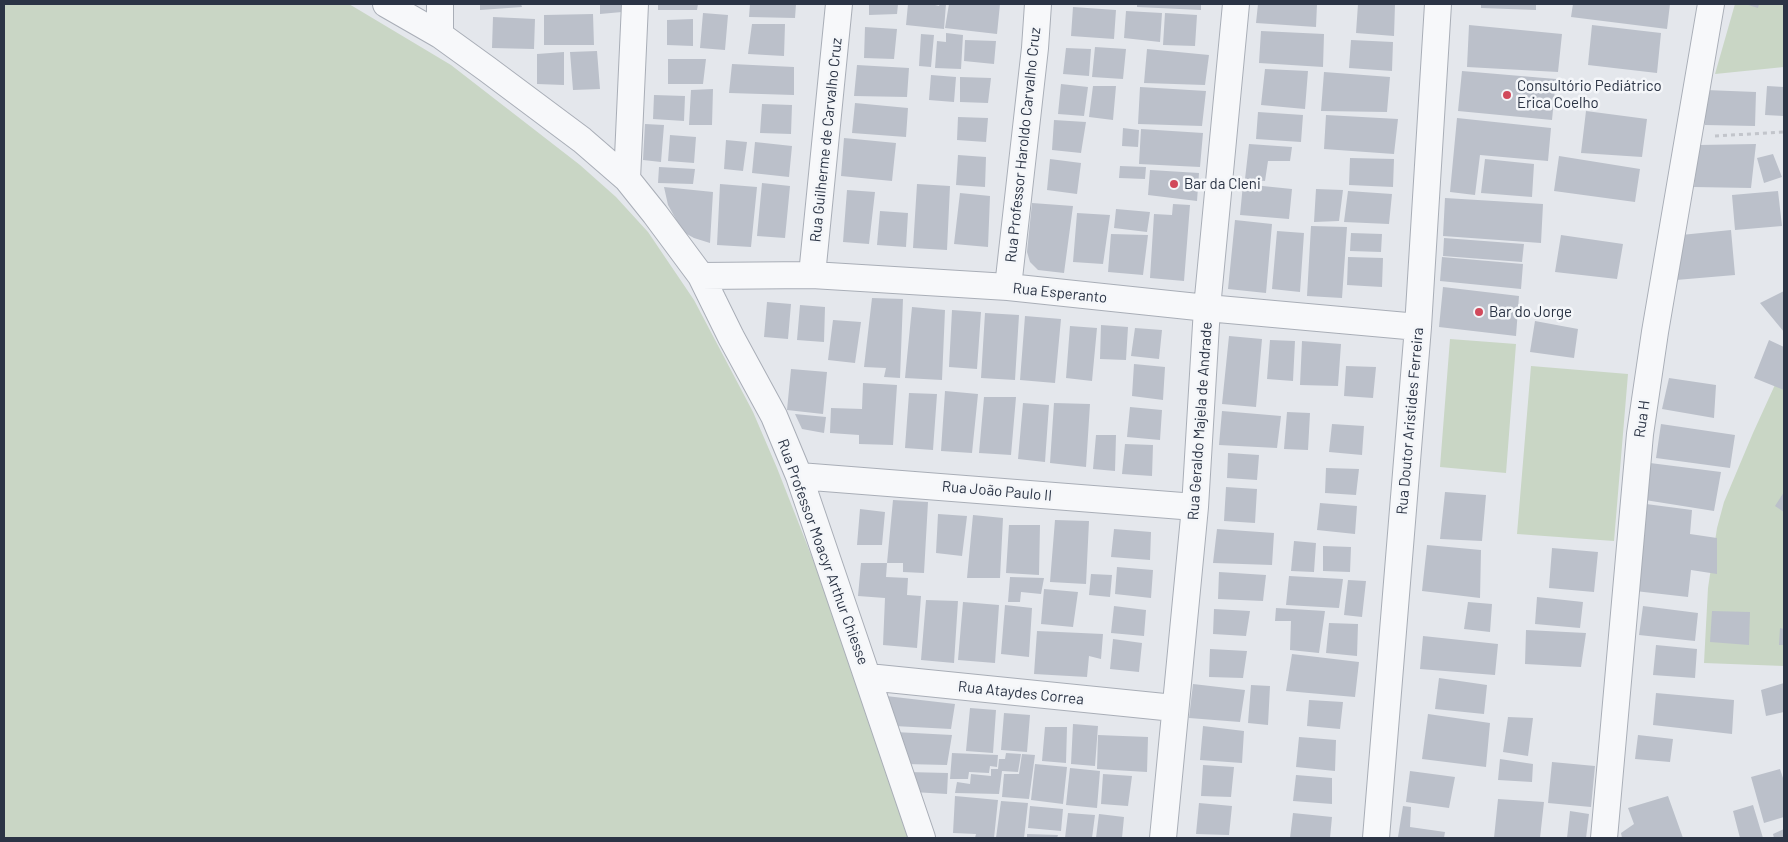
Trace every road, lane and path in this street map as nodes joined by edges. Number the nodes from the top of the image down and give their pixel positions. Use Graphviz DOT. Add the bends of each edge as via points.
graph roads {
  1 [pos="386,4"];
  2 [pos="440,4"];
  3 [pos="635,4"];
  4 [pos="839,4"];
  5 [pos="1038,4"];
  6 [pos="1236,4"];
  7 [pos="1438,4"];
  8 [pos="1711,4"];
  9 [pos="440,35"];
  10 [pos="1784,132"];
  11 [pos="1687,138"];
  12 [pos="627,179"];
  13 [pos="812,275"];
  14 [pos="701,276"];
  15 [pos="1008,287"];
  16 [pos="1206,308"];
  17 [pos="1418,327"];
  18 [pos="799,476"];
  19 [pos="1195,507"];
  20 [pos="868,677"];
  21 [pos="1174,708"];
  22 [pos="922,838"];
  23 [pos="1163,838"];
  24 [pos="1376,838"];
  25 [pos="1604,838"];
  1 -- 9 [label="street, Rua Professor Moacyr Arthur Chiesse"];
  2 -- 9 [label="street"];
  3 -- 12 [label="street"];
  4 -- 13 [label="street, Rua Guilherme de Carvalho Cruz"];
  5 -- 15 [label="street, Rua Professor Haroldo Carvalho Cruz"];
  6 -- 16 [label="street, Rua Geraldo Majela de Andrade"];
  7 -- 17 [label="street, Rua Doutor Aristides Ferreira"];
  8 -- 11 [label="street, Rua H"];
  9 -- 12 [label="street, Rua Professor Moacyr Arthur Chiesse" via="575,135"];
  10 -- 11 [label="path"];
  11 -- 25 [label="street, Rua H" via="1640,434"];
  12 -- 14 [label="street, Rua Professor Moacyr Arthur Chiesse"];
  13 -- 14 [label="street, Rua Esperanto"];
  13 -- 15 [label="street, Rua Esperanto"];
  14 -- 18 [label="street, Rua Professor Moacyr Arthur Chiesse" via="774,416"];
  15 -- 16 [label="street, Rua Esperanto"];
  16 -- 17 [label="street, Rua Esperanto"];
  16 -- 19 [label="street, Rua Geraldo Majela de Andrade"];
  17 -- 24 [label="street, Rua Doutor Aristides Ferreira"];
  18 -- 19 [label="street, Rua João Paulo II"];
  18 -- 20 [label="street, Rua Professor Moacyr Arthur Chiesse"];
  19 -- 21 [label="street, Rua Geraldo Majela de Andrade"];
  20 -- 21 [label="street, Rua Ataydes Correa"];
  20 -- 22 [label="street, Rua Professor Moacyr Arthur Chiesse"];
  21 -- 23 [label="street, Rua Geraldo Majela de Andrade"];
}
